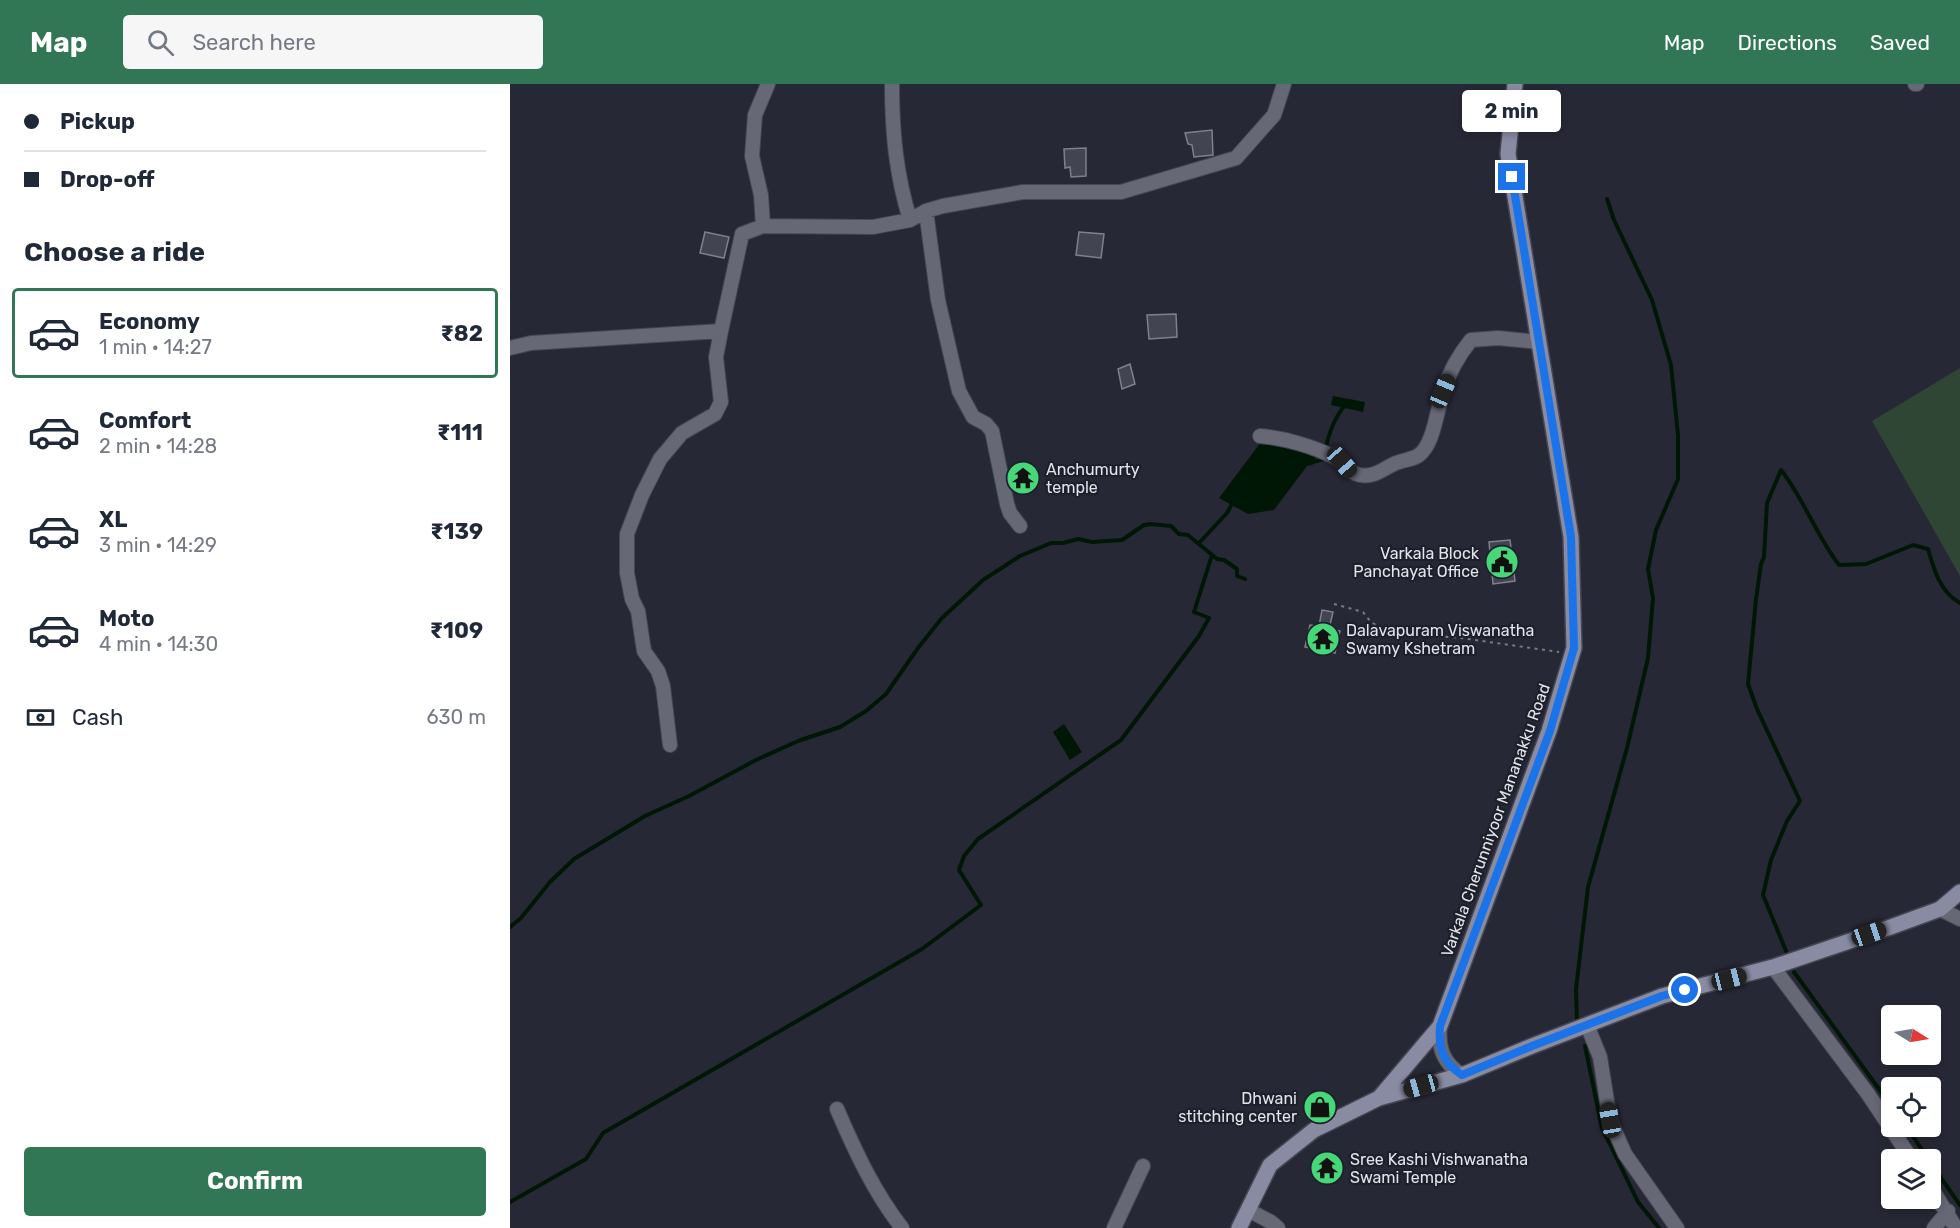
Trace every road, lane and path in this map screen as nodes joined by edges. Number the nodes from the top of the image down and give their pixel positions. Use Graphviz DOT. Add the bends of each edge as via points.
graph roads {
  1 [pos="768,84"];
  2 [pos="892,84"];
  3 [pos="1284,84"];
  4 [pos="1515,84"];
  5 [pos="926,211"];
  6 [pos="910,220"];
  7 [pos="764,226"];
  8 [pos="721,331"];
  9 [pos="1539,342"];
  10 [pos="510,348"];
  11 [pos="1260,436"];
  12 [pos="1020,526"];
  13 [pos="1334,604"];
  14 [pos="1572,655"];
  15 [pos="670,745"];
  16 [pos="1960,892"];
  17 [pos="1940,909"];
  18 [pos="1960,919"];
  19 [pos="1773,968"];
  20 [pos="1587,1025"];
  21 [pos="1440,1026"];
  22 [pos="1462,1075"];
  23 [pos="1379,1098"];
  24 [pos="837,1109"];
  25 [pos="1905,1149"];
  26 [pos="1143,1166"];
  27 [pos="1941,1201"];
  28 [pos="1248,1210"];
  29 [pos="1948,1211"];
  30 [pos="902,1228"];
  31 [pos="1114,1228"];
  32 [pos="1239,1228"];
  33 [pos="1278,1228"];
  34 [pos="1677,1228"];
  35 [pos="1934,1228"];
  36 [pos="1956,1228"];
  1 -- 7 [label="street" via="755,115 752,156"];
  2 -- 6 [label="street" via="899,185"];
  3 -- 5 [label="street" via="1274,116 1236,158 1121,192 1023,192"];
  4 -- 9 [label="main road, Varkala Cherunniyoor Mananakku Road" via="1508,154"];
  5 -- 6 [label="street"];
  5 -- 12 [label="street" via="938,300 959,391 973,417 992,431 1007,504"];
  6 -- 7 [label="street" via="873,227"];
  7 -- 8 [label="street" via="742,234"];
  8 -- 10 [label="street" via="531,343"];
  8 -- 15 [label="street" via="716,357 721,402 715,414 682,433 660,459 627,534 632,599 638,611 644,651 663,686"];
  9 -- 11 [label="street" via="1471,340 1458,356 1443,391 1428,446 1419,456 1396,462 1372,475 1350,471 1332,456 1286,440"];
  9 -- 14 [label="main road, Varkala Cherunniyoor Mananakku Road" via="1571,537"];
  13 -- 14 [label="path" via="1363,612 1383,630"];
  14 -- 21 [label="main road, Varkala Cherunniyoor Mananakku Road" via="1550,731"];
  16 -- 17 [label="main road"];
  17 -- 18 [label="street"];
  17 -- 19 [label="main road"];
  19 -- 20 [label="main road" via="1662,996"];
  19 -- 25 [label="street"];
  20 -- 22 [label="main road"];
  20 -- 34 [label="street" via="1600,1057 1610,1120 1625,1154"];
  21 -- 22 [label="street" via="1441,1051 1447,1064"];
  21 -- 23 [label="main road, Varkala Cherunniyoor Mananakku Road"];
  22 -- 23 [label="main road"];
  23 -- 28 [label="main road, Varkala Cherunniyoor Mananakku Road" via="1314,1130 1270,1166"];
  24 -- 30 [label="street" via="853,1148"];
  26 -- 31 [label="street"];
  27 -- 29 [label="street"];
  28 -- 32 [label="main road, Varkala Cherunniyoor Mananakku Road"];
  28 -- 33 [label="street"];
  29 -- 35 [label="street"];
  29 -- 36 [label="street"];
}
